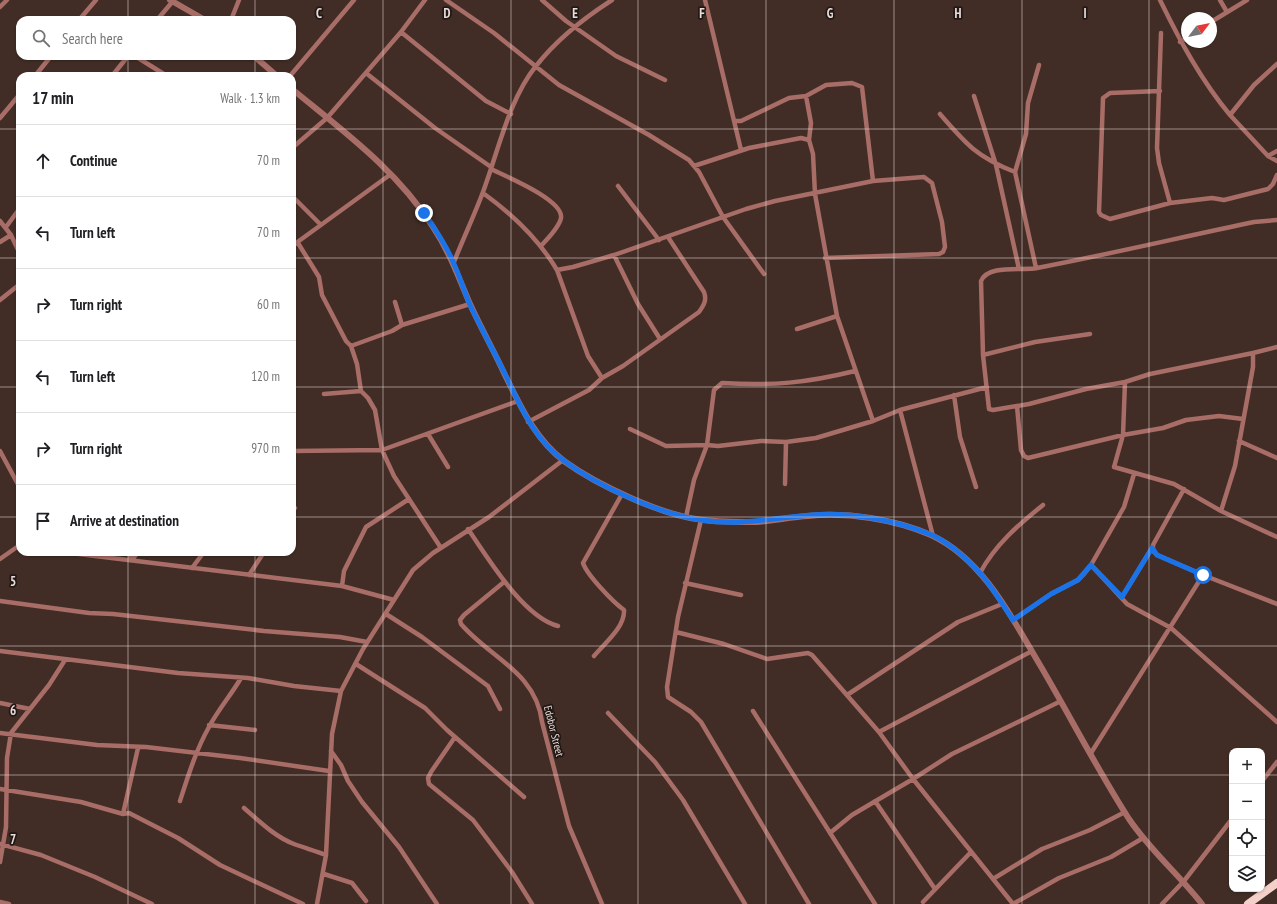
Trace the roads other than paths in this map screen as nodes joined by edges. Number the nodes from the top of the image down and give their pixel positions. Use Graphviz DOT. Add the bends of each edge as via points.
graph roads {
  1 [pos="7,0"];
  2 [pos="96,0"];
  3 [pos="239,0"];
  4 [pos="354,0"];
  5 [pos="425,0"];
  6 [pos="446,0"];
  7 [pos="542,0"];
  8 [pos="612,0"];
  9 [pos="705,0"];
  10 [pos="1160,0"];
  11 [pos="1220,0"];
  12 [pos="1247,0"];
  13 [pos="171,1"];
  14 [pos="0,7"];
  15 [pos="1227,12"];
  16 [pos="82,16"];
  17 [pos="160,16"];
  18 [pos="198,16"];
  19 [pos="233,16"];
  20 [pos="1217,18"];
  21 [pos="574,26"];
  22 [pos="401,32"];
  23 [pos="1161,34"];
  24 [pos="1180,42"];
  25 [pos="48,60"];
  26 [pos="125,60"];
  27 [pos="141,60"];
  28 [pos="259,60"];
  29 [pos="1039,65"];
  30 [pos="536,66"];
  31 [pos="1276,66"];
  32 [pos="38,72"];
  33 [pos="115,72"];
  34 [pos="161,72"];
  35 [pos="272,72"];
  36 [pos="293,72"];
  37 [pos="366,73"];
  38 [pos="665,80"];
  39 [pos="1160,91"];
  40 [pos="296,92"];
  41 [pos="806,96"];
  42 [pos="974,96"];
  43 [pos="16,99"];
  44 [pos="511,114"];
  45 [pos="940,114"];
  46 [pos="1230,115"];
  47 [pos="0,118"];
  48 [pos="327,118"];
  49 [pos="735,121"];
  50 [pos="809,140"];
  51 [pos="296,145"];
  52 [pos="741,150"];
  53 [pos="1277,151"];
  54 [pos="1268,156"];
  55 [pos="1277,161"];
  56 [pos="996,165"];
  57 [pos="694,166"];
  58 [pos="491,168"];
  59 [pos="1015,172"];
  60 [pos="391,174"];
  61 [pos="1277,175"];
  62 [pos="873,181"];
  63 [pos="618,186"];
  64 [pos="483,193"];
  65 [pos="815,194"];
  66 [pos="296,200"];
  67 [pos="1170,203"];
  68 [pos="16,213"];
  69 [pos="723,217"];
  70 [pos="1277,220"];
  71 [pos="0,221"];
  72 [pos="321,226"];
  73 [pos="6,227"];
  74 [pos="11,235"];
  75 [pos="668,237"];
  76 [pos="659,240"];
  77 [pos="0,242"];
  78 [pos="298,243"];
  79 [pos="16,246"];
  80 [pos="541,246"];
  81 [pos="614,256"];
  82 [pos="825,258"];
  83 [pos="454,262"];
  84 [pos="1036,268"];
  85 [pos="1019,269"];
  86 [pos="557,270"];
  87 [pos="764,274"];
  88 [pos="16,287"];
  89 [pos="0,300"];
  90 [pos="395,302"];
  91 [pos="470,304"];
  92 [pos="837,316"];
  93 [pos="402,325"];
  94 [pos="797,329"];
  95 [pos="1090,334"];
  96 [pos="660,339"];
  97 [pos="351,346"];
  98 [pos="1277,347"];
  99 [pos="1253,353"];
  100 [pos="983,355"];
  101 [pos="855,371"];
  102 [pos="602,378"];
  103 [pos="1124,382"];
  104 [pos="987,387"];
  105 [pos="361,392"];
  106 [pos="324,394"];
  107 [pos="954,395"];
  108 [pos="518,401"];
  109 [pos="1017,406"];
  110 [pos="900,410"];
  111 [pos="1244,419"];
  112 [pos="528,422"];
  113 [pos="873,422"];
  114 [pos="630,429"];
  115 [pos="428,434"];
  116 [pos="1123,435"];
  117 [pos="1239,441"];
  118 [pos="786,442"];
  119 [pos="707,446"];
  120 [pos="0,450"];
  121 [pos="382,450"];
  122 [pos="296,451"];
  123 [pos="1277,458"];
  124 [pos="563,460"];
  125 [pos="448,467"];
  126 [pos="1134,474"];
  127 [pos="16,480"];
  128 [pos="785,484"];
  129 [pos="976,488"];
  130 [pos="1184,489"];
  131 [pos="622,494"];
  132 [pos="409,499"];
  133 [pos="1042,505"];
  134 [pos="1221,511"];
  135 [pos="686,516"];
  136 [pos="701,520"];
  137 [pos="468,529"];
  138 [pos="933,536"];
  139 [pos="1277,537"];
  140 [pos="16,548"];
  141 [pos="441,548"];
  142 [pos="1152,548"];
  143 [pos="97,556"];
  144 [pos="130,556"];
  145 [pos="135,556"];
  146 [pos="201,556"];
  147 [pos="261,556"];
  148 [pos="0,559"];
  149 [pos="132,560"];
  150 [pos="1091,565"];
  151 [pos="192,568"];
  152 [pos="980,573"];
  153 [pos="249,575"];
  154 [pos="1203,575"];
  155 [pos="504,582"];
  156 [pos="685,583"];
  157 [pos="342,586"];
  158 [pos="741,594"];
  159 [pos="1122,597"];
  160 [pos="0,600"];
  161 [pos="394,600"];
  162 [pos="1002,604"];
  163 [pos="1277,604"];
  164 [pos="386,614"];
  165 [pos="1013,620"];
  166 [pos="558,626"];
  167 [pos="1171,628"];
  168 [pos="676,632"];
  169 [pos="367,642"];
  170 [pos="0,651"];
  171 [pos="1032,651"];
  172 [pos="594,656"];
  173 [pos="65,660"];
  174 [pos="356,664"];
  175 [pos="241,678"];
  176 [pos="341,691"];
  177 [pos="847,695"];
  178 [pos="1061,701"];
  179 [pos="0,703"];
  180 [pos="30,709"];
  181 [pos="500,709"];
  182 [pos="753,711"];
  183 [pos="608,713"];
  184 [pos="1277,722"];
  185 [pos="209,725"];
  186 [pos="255,730"];
  187 [pos="879,732"];
  188 [pos="0,733"];
  189 [pos="11,733"];
  190 [pos="455,737"];
  191 [pos="138,748"];
  192 [pos="331,751"];
  193 [pos="1091,753"];
  194 [pos="195,754"];
  195 [pos="1276,765"];
  196 [pos="329,771"];
  197 [pos="1265,778"];
  198 [pos="914,779"];
  199 [pos="0,789"];
  200 [pos="6,790"];
  201 [pos="524,797"];
  202 [pos="180,801"];
  203 [pos="874,801"];
  204 [pos="244,808"];
  205 [pos="1125,812"];
  206 [pos="123,814"];
  207 [pos="1231,820"];
  208 [pos="830,833"];
  209 [pos="1143,838"];
  210 [pos="2,845"];
  211 [pos="971,852"];
  212 [pos="326,855"];
  213 [pos="0,862"];
  214 [pos="324,874"];
  215 [pos="993,879"];
  216 [pos="1184,881"];
  217 [pos="1277,883"];
  218 [pos="935,889"];
  219 [pos="366,901"];
  220 [pos="0,902"];
  221 [pos="923,902"];
  222 [pos="8,904"];
  223 [pos="152,904"];
  224 [pos="303,904"];
  225 [pos="317,904"];
  226 [pos="437,904"];
  227 [pos="532,904"];
  228 [pos="602,904"];
  229 [pos="745,904"];
  230 [pos="809,904"];
  231 [pos="875,904"];
  232 [pos="1013,904"];
  233 [pos="1162,904"];
  234 [pos="1202,904"];
  235 [pos="1248,904"];
  1 -- 14 [label="street"];
  2 -- 16 [label="street"];
  3 -- 19 [label="street"];
  4 -- 36 [label="street"];
  5 -- 22 [label="street"];
  6 -- 30 [label="street"];
  7 -- 21 [label="street"];
  8 -- 21 [label="street"];
  9 -- 49 [label="street"];
  10 -- 24 [label="street"];
  11 -- 15 [label="street"];
  12 -- 15 [label="street"];
  13 -- 17 [label="street"];
  13 -- 18 [label="street"];
  15 -- 20 [label="street"];
  21 -- 30 [label="street"];
  21 -- 38 [label="street" via="616,56"];
  22 -- 37 [label="street"];
  22 -- 44 [label="street" via="486,101"];
  23 -- 39 [label="street"];
  24 -- 46 [label="street" via="1198,72"];
  25 -- 32 [label="street"];
  26 -- 33 [label="street"];
  27 -- 34 [label="street"];
  28 -- 35 [label="street"];
  29 -- 59 [label="street" via="1028,103 1026,134"];
  30 -- 44 [label="street"];
  30 -- 57 [label="street" via="559,85 650,135"];
  31 -- 46 [label="street" via="1254,85"];
  37 -- 48 [label="street"];
  37 -- 58 [label="street" via="435,128"];
  39 -- 67 [label="street" via="1157,148"];
  39 -- 67 [label="street" via="1110,93 1103,98 1099,212 1104,218 1110,219"];
  40 -- 48 [label="street"];
  41 -- 49 [label="street" via="789,98"];
  41 -- 50 [label="street" via="811,123"];
  41 -- 62 [label="street" via="826,85 852,83 862,87"];
  42 -- 56 [label="street"];
  43 -- 47 [label="street"];
  44 -- 58 [label="street"];
  45 -- 56 [label="street" via="968,146"];
  46 -- 54 [label="street"];
  48 -- 51 [label="street"];
  48 -- 60 [label="street" via="364,147"];
  49 -- 52 [label="street"];
  50 -- 52 [label="street" via="801,138"];
  50 -- 65 [label="street"];
  52 -- 57 [label="street"];
  53 -- 54 [label="street"];
  54 -- 55 [label="street"];
  56 -- 59 [label="street"];
  56 -- 85 [label="street"];
  57 -- 69 [label="street"];
  58 -- 64 [label="street"];
  58 -- 80 [label="street" via="542,195 558,208 561,220"];
  59 -- 84 [label="street"];
  60 -- 72 [label="street"];
  60 -- 83 [label="street" via="418,204"];
  61 -- 67 [label="street" via="1268,189 1224,200 1212,198"];
  62 -- 65 [label="street"];
  62 -- 82 [label="street" via="924,177 930,180 942,222 944,250 939,254"];
  63 -- 76 [label="street"];
  64 -- 80 [label="street" via="516,220"];
  64 -- 83 [label="street"];
  65 -- 69 [label="street" via="776,201"];
  65 -- 82 [label="street"];
  66 -- 72 [label="street"];
  68 -- 73 [label="street"];
  69 -- 75 [label="street"];
  69 -- 87 [label="street"];
  70 -- 84 [label="street" via="1254,222"];
  71 -- 73 [label="street"];
  72 -- 78 [label="street"];
  73 -- 74 [label="street"];
  74 -- 77 [label="street"];
  74 -- 79 [label="street"];
  75 -- 76 [label="street"];
  75 -- 96 [label="street" via="704,292 706,302 699,312"];
  76 -- 81 [label="street"];
  78 -- 97 [label="street" via="319,277 322,296"];
  80 -- 86 [label="street"];
  81 -- 86 [label="street"];
  81 -- 96 [label="street" via="638,304"];
  82 -- 92 [label="street"];
  83 -- 91 [label="street"];
  84 -- 85 [label="street"];
  85 -- 100 [label="street" via="992,271 983,277"];
  86 -- 102 [label="street" via="588,356"];
  88 -- 89 [label="street"];
  90 -- 93 [label="street"];
  91 -- 93 [label="street"];
  91 -- 108 [label="street"];
  92 -- 94 [label="street"];
  92 -- 101 [label="street"];
  93 -- 97 [label="street"];
  95 -- 100 [label="street" via="1035,342"];
  96 -- 102 [label="street"];
  97 -- 105 [label="street" via="357,364"];
  98 -- 99 [label="street"];
  99 -- 103 [label="street" via="1150,374"];
  99 -- 111 [label="street"];
  100 -- 104 [label="street"];
  101 -- 113 [label="street"];
  101 -- 119 [label="street" via="790,384 718,384 714,390"];
  102 -- 112 [label="street" via="589,390"];
  103 -- 109 [label="street"];
  103 -- 116 [label="street"];
  104 -- 107 [label="street"];
  104 -- 109 [label="street" via="989,409"];
  105 -- 106 [label="street"];
  105 -- 121 [label="street" via="375,410"];
  107 -- 110 [label="street"];
  107 -- 129 [label="street" via="960,437"];
  108 -- 112 [label="street"];
  108 -- 115 [label="street"];
  109 -- 116 [label="street" via="1021,450 1028,458"];
  110 -- 113 [label="street"];
  110 -- 138 [label="street"];
  111 -- 116 [label="street" via="1219,416 1186,420 1156,430"];
  111 -- 117 [label="street"];
  112 -- 124 [label="street" via="551,450"];
  113 -- 118 [label="street" via="816,438"];
  114 -- 119 [label="street" via="666,446"];
  115 -- 121 [label="street"];
  115 -- 125 [label="street"];
  116 -- 126 [label="street" via="1114,467"];
  117 -- 123 [label="street"];
  117 -- 134 [label="street" via="1231,481"];
  118 -- 119 [label="street" via="761,441"];
  118 -- 128 [label="street"];
  119 -- 135 [label="street" via="694,480"];
  120 -- 127 [label="street"];
  121 -- 122 [label="street"];
  121 -- 132 [label="street" via="394,476"];
  124 -- 131 [label="street"];
  124 -- 137 [label="street"];
  126 -- 130 [label="street" via="1166,481"];
  126 -- 150 [label="street" via="1124,507"];
  130 -- 134 [label="street"];
  130 -- 142 [label="street"];
  131 -- 135 [label="street" via="661,510"];
  131 -- 172 [label="street" via="583,563 590,575 624,610 624,618 619,627"];
  132 -- 141 [label="street"];
  132 -- 157 [label="street" via="366,527 344,571"];
  133 -- 152 [label="street" via="1010,533"];
  134 -- 139 [label="street"];
  135 -- 136 [label="street"];
  136 -- 138 [label="street" via="760,522 811,515 844,515 887,522"];
  136 -- 156 [label="street"];
  137 -- 141 [label="street"];
  137 -- 155 [label="street"];
  138 -- 152 [label="street" via="954,549"];
  140 -- 148 [label="street"];
  141 -- 161 [label="street" via="413,570"];
  142 -- 154 [label="street" via="1157,555"];
  142 -- 159 [label="street"];
  143 -- 149 [label="street"];
  144 -- 149 [label="street"];
  145 -- 149 [label="street"];
  146 -- 151 [label="street"];
  147 -- 153 [label="street"];
  149 -- 151 [label="street"];
  150 -- 159 [label="street"];
  150 -- 165 [label="street" via="1078,580 1051,594"];
  151 -- 153 [label="street"];
  152 -- 162 [label="street"];
  153 -- 157 [label="street"];
  154 -- 163 [label="street"];
  154 -- 167 [label="street"];
  155 -- 166 [label="street" via="541,619"];
  155 -- 228 [label="street, Edobor Street" via="464,616 460,620 461,624 511,666 535,696 569,826"];
  156 -- 158 [label="street"];
  156 -- 168 [label="street"];
  157 -- 161 [label="street"];
  159 -- 167 [label="street" via="1127,604"];
  160 -- 169 [label="street" via="89,613 340,637"];
  161 -- 164 [label="street"];
  162 -- 165 [label="street"];
  162 -- 177 [label="street" via="952,625"];
  164 -- 169 [label="street"];
  164 -- 181 [label="street" via="488,686"];
  165 -- 171 [label="street"];
  167 -- 184 [label="street"];
  167 -- 193 [label="street"];
  168 -- 177 [label="street" via="767,658 808,653 816,658"];
  168 -- 230 [label="street" via="667,687 668,697 701,722"];
  169 -- 174 [label="street"];
  170 -- 173 [label="street"];
  171 -- 178 [label="street"];
  171 -- 187 [label="street"];
  173 -- 175 [label="street"];
  173 -- 180 [label="street"];
  174 -- 176 [label="street"];
  174 -- 190 [label="street" via="425,708"];
  175 -- 176 [label="street"];
  175 -- 185 [label="street"];
  176 -- 192 [label="street"];
  177 -- 187 [label="street"];
  178 -- 193 [label="street"];
  178 -- 198 [label="street" via="952,754"];
  179 -- 180 [label="street"];
  180 -- 189 [label="street"];
  182 -- 208 [label="street"];
  183 -- 229 [label="street" via="655,762 684,800"];
  185 -- 186 [label="street"];
  185 -- 194 [label="street"];
  187 -- 198 [label="street"];
  188 -- 189 [label="street"];
  189 -- 191 [label="street" via="69,742"];
  189 -- 200 [label="street"];
  190 -- 201 [label="street"];
  190 -- 227 [label="street" via="431,772 429,784 473,820 512,872"];
  191 -- 194 [label="street"];
  191 -- 206 [label="street"];
  192 -- 196 [label="street"];
  192 -- 226 [label="street" via="359,797 399,847"];
  193 -- 205 [label="street"];
  194 -- 196 [label="street"];
  194 -- 202 [label="street"];
  195 -- 197 [label="street"];
  196 -- 212 [label="street"];
  198 -- 203 [label="street"];
  198 -- 211 [label="street"];
  199 -- 200 [label="street"];
  200 -- 206 [label="street" via="81,802"];
  200 -- 210 [label="street" via="6,827"];
  203 -- 208 [label="street"];
  203 -- 218 [label="street"];
  204 -- 212 [label="street" via="285,839"];
  205 -- 209 [label="street"];
  205 -- 215 [label="street" via="1090,830 1042,849"];
  206 -- 224 [label="street" via="129,813 178,838 220,865"];
  207 -- 216 [label="street"];
  208 -- 231 [label="street"];
  209 -- 216 [label="street"];
  209 -- 232 [label="street" via="1111,858 1054,881"];
  210 -- 213 [label="street"];
  210 -- 223 [label="street" via="41,855"];
  211 -- 215 [label="street"];
  211 -- 218 [label="street"];
  212 -- 214 [label="street"];
  214 -- 219 [label="street" via="352,883"];
  214 -- 225 [label="street"];
  215 -- 232 [label="street"];
  216 -- 233 [label="street"];
  216 -- 234 [label="street"];
  217 -- 235 [label="highway"];
  218 -- 221 [label="street"];
  220 -- 222 [label="street"];
}
